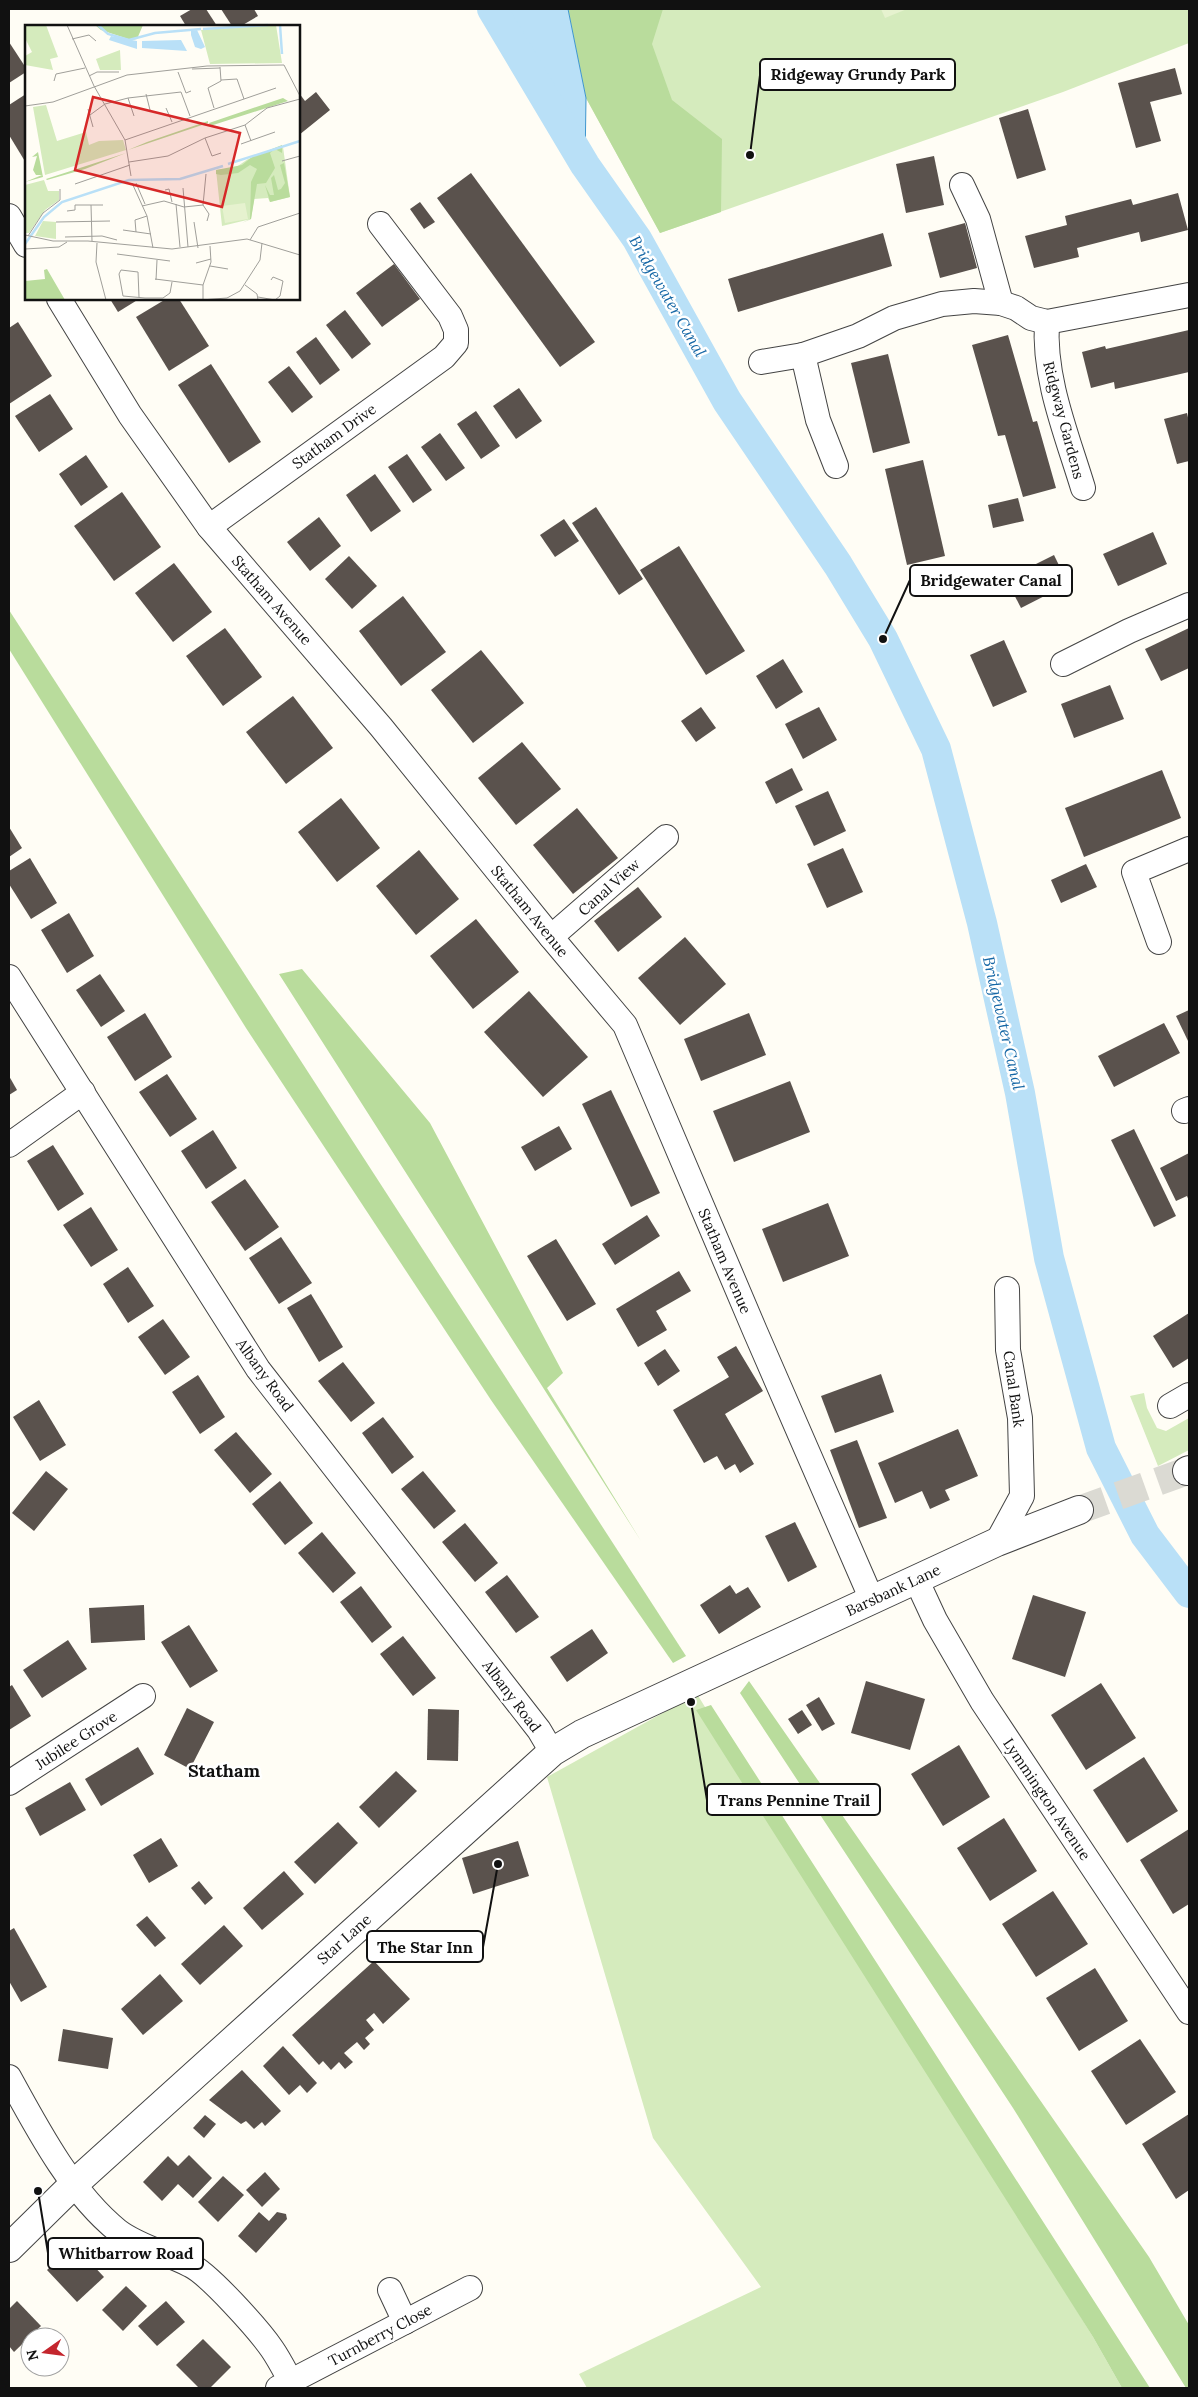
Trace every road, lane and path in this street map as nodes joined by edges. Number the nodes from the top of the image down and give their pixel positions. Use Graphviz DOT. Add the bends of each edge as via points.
graph roads {
  1 [pos="962,185"];
  2 [pos="9,216"];
  3 [pos="380,224"];
  4 [pos="25,242"];
  5 [pos="1189,295"];
  6 [pos="60,300"];
  7 [pos="1001,302"];
  8 [pos="1047,322"];
  9 [pos="803,354"];
  10 [pos="761,362"];
  11 [pos="836,466"];
  12 [pos="1083,488"];
  13 [pos="209,527"];
  14 [pos="1189,604"];
  15 [pos="1063,664"];
  16 [pos="666,837"];
  17 [pos="1189,849"];
  18 [pos="551,937"];
  19 [pos="1160,942"];
  20 [pos="9,977"];
  21 [pos="83,1092"];
  22 [pos="9,1145"];
  23 [pos="1007,1289"];
  24 [pos="1079,1510"];
  25 [pos="997,1542"];
  26 [pos="916,1580"];
  27 [pos="872,1600"];
  28 [pos="710,1675"];
  29 [pos="143,1696"];
  30 [pos="552,1752"];
  31 [pos="9,1783"];
  32 [pos="1189,2012"];
  33 [pos="9,2077"];
  34 [pos="74,2184"];
  35 [pos="9,2248"];
  36 [pos="470,2288"];
  37 [pos="390,2290"];
  38 [pos="405,2322"];
  39 [pos="284,2385"];
  1 -- 7 [label="street" via="978,219"];
  2 -- 4 [label="street"];
  3 -- 13 [label="street, Statham Drive" via="450,316 461,347"];
  5 -- 8 [label="street"];
  6 -- 13 [label="street, Statham Avenue" via="130,415"];
  7 -- 8 [label="street" via="1031,318"];
  7 -- 9 [label="street" via="942,304 917,310 858,336"];
  8 -- 12 [label="street, Ridgway Gardens" via="1046,346 1051,377"];
  9 -- 10 [label="street"];
  9 -- 11 [label="street" via="818,420"];
  13 -- 18 [label="street, Statham Avenue" via="381,727"];
  14 -- 15 [label="street"];
  16 -- 18 [label="street, Canal View"];
  17 -- 19 [label="street" via="1134,872"];
  18 -- 27 [label="street, Statham Avenue" via="626,1025"];
  20 -- 21 [label="street, Albany Road"];
  21 -- 22 [label="street"];
  21 -- 30 [label="street, Albany Road" via="258,1369 443,1604 539,1730"];
  23 -- 25 [label="street, Canal Bank" via="1008,1350 1020,1418 1022,1496"];
  24 -- 25 [label="street, Barsbank Lane"];
  25 -- 26 [label="street, Barsbank Lane"];
  26 -- 27 [label="street, Barsbank Lane"];
  26 -- 32 [label="street, Lymmington Avenue" via="982,1701"];
  27 -- 28 [label="street, Barsbank Lane"];
  28 -- 30 [label="street, Star Lane" via="582,1734"];
  29 -- 31 [label="street, Jubilee Grove"];
  30 -- 34 [label="street, Star Lane"];
  33 -- 34 [label="street, Turnberry Close"];
  34 -- 35 [label="street, Star Lane"];
  34 -- 39 [label="street, Turnberry Close" via="120,2232 156,2252 192,2265 214,2283 272,2348"];
  36 -- 38 [label="street, Turnberry Close"];
  37 -- 38 [label="street"];
  38 -- 39 [label="street, Turnberry Close"];
}
